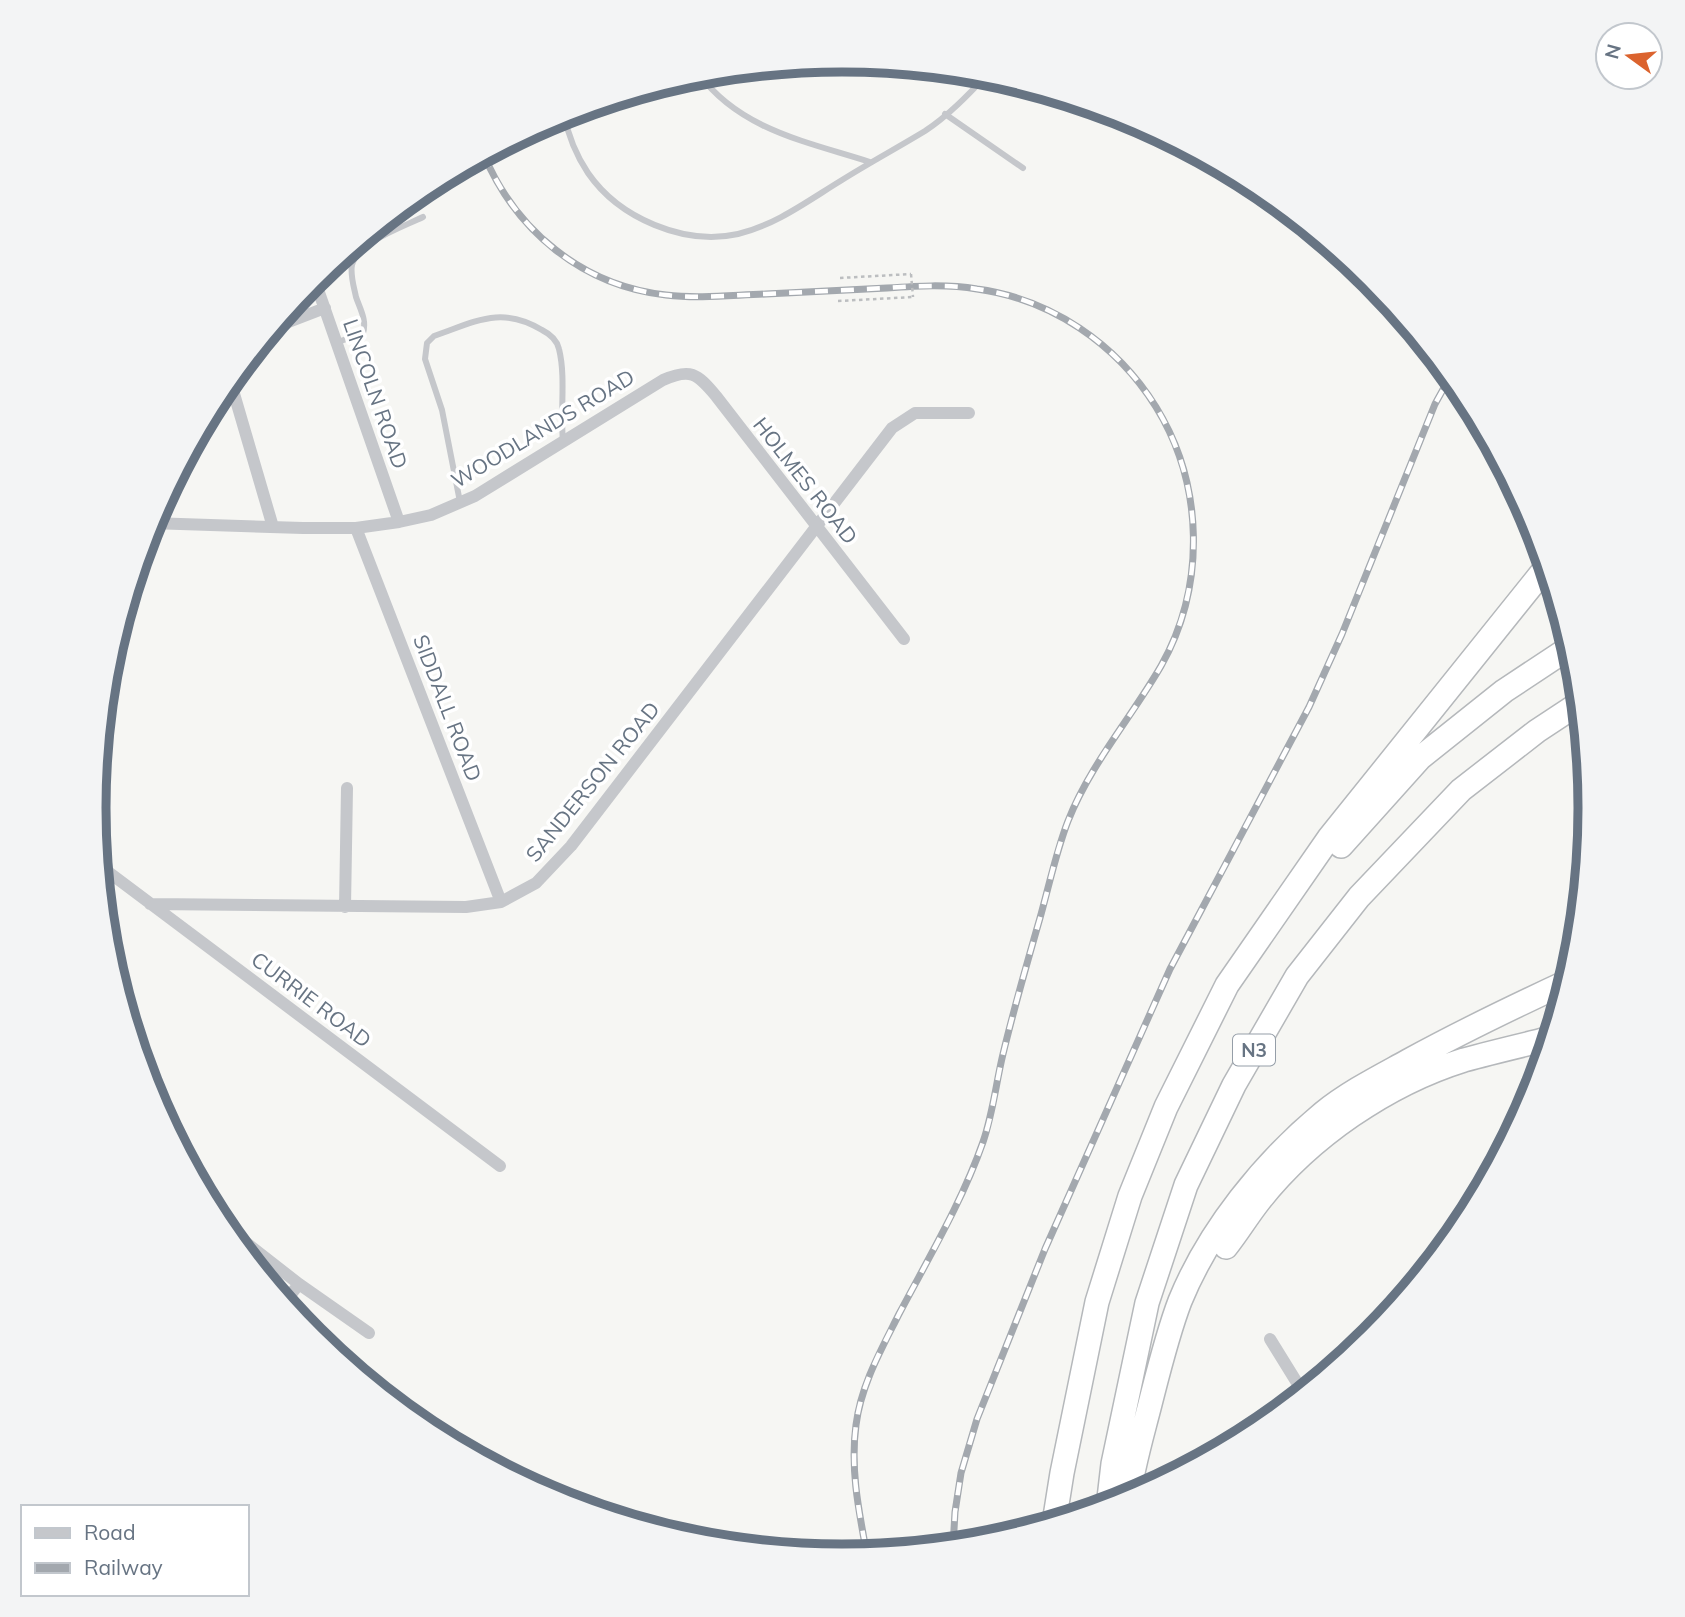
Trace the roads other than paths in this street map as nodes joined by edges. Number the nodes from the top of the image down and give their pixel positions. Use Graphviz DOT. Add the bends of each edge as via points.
graph roads {
  1 [pos="977,84"];
  2 [pos="707,85"];
  3 [pos="946,114"];
  4 [pos="566,126"];
  5 [pos="870,162"];
  6 [pos="1023,168"];
  7 [pos="423,217"];
  8 [pos="372,243"];
  9 [pos="356,256"];
  10 [pos="319,291"];
  11 [pos="325,308"];
  12 [pos="291,321"];
  13 [pos="338,342"];
  14 [pos="663,380"];
  15 [pos="234,393"];
  16 [pos="969,413"];
  17 [pos="563,441"];
  18 [pos="460,502"];
  19 [pos="399,522"];
  20 [pos="164,523"];
  21 [pos="273,527"];
  22 [pos="356,528"];
  23 [pos="816,528"];
  24 [pos="1541,574"];
  25 [pos="904,639"];
  26 [pos="1562,653"];
  27 [pos="1572,708"];
  28 [pos="347,788"];
  29 [pos="109,872"];
  30 [pos="501,902"];
  31 [pos="150,904"];
  32 [pos="345,907"];
  33 [pos="1557,987"];
  34 [pos="1541,1041"];
  35 [pos="1166,1107"];
  36 [pos="500,1166"];
  37 [pos="250,1246"];
  38 [pos="299,1284"];
  39 [pos="290,1295"];
  40 [pos="369,1333"];
  41 [pos="1270,1339"];
  42 [pos="1299,1386"];
  43 [pos="1153,1392"];
  44 [pos="1130,1486"];
  45 [pos="1109,1494"];
  46 [pos="1056,1513"];
  1 -- 3 [label="lane"];
  2 -- 5 [label="lane" via="727,105 754,121"];
  3 -- 5 [label="lane"];
  3 -- 6 [label="lane"];
  4 -- 5 [label="lane" via="587,172 603,192 626,210 663,228 698,237 737,234 769,223"];
  7 -- 8 [label="lane"];
  9 -- 13 [label="lane" via="352,277 366,324 363,333"];
  10 -- 11 [label="street, LINCOLN ROAD"];
  11 -- 12 [label="street"];
  11 -- 13 [label="street, LINCOLN ROAD"];
  13 -- 19 [label="street, LINCOLN ROAD"];
  14 -- 17 [label="street, WOODLANDS ROAD"];
  14 -- 23 [label="street, HOLMES ROAD" via="680,373 702,379"];
  15 -- 21 [label="street"];
  16 -- 23 [label="street, SANDERSON ROAD" via="915,413 892,428"];
  17 -- 18 [label="street, WOODLANDS ROAD"];
  17 -- 18 [label="lane" via="562,366 550,334 531,323 499,316 434,336 427,343 425,359 442,410"];
  18 -- 19 [label="street, WOODLANDS ROAD"];
  19 -- 22 [label="street, WOODLANDS ROAD"];
  20 -- 21 [label="street, WOODLANDS ROAD"];
  21 -- 22 [label="street, WOODLANDS ROAD"];
  22 -- 30 [label="street, SIDDALL ROAD"];
  23 -- 25 [label="street, HOLMES ROAD"];
  23 -- 30 [label="street, SANDERSON ROAD" via="571,846 536,883"];
  24 -- 35 [label="highway" via="1329,838 1227,985"];
  26 -- 35 [label="highway, N3" via="1504,691 1420,758 1344,842 1234,989"];
  27 -- 45 [label="highway, N3" via="1461,790 1359,897 1297,976 1234,1085 1186,1185 1147,1303"];
  28 -- 32 [label="street"];
  29 -- 31 [label="street, CURRIE ROAD"];
  30 -- 32 [label="street, SANDERSON ROAD" via="466,907"];
  31 -- 32 [label="street, SANDERSON ROAD"];
  31 -- 36 [label="street, CURRIE ROAD"];
  33 -- 43 [label="highway" via="1462,1031 1364,1085 1286,1146 1208,1247 1180,1301"];
  34 -- 43 [label="highway" via="1422,1077 1366,1107 1306,1152 1261,1199 1222,1254"];
  35 -- 46 [label="highway, N3" via="1130,1196 1097,1302"];
  37 -- 38 [label="street"];
  38 -- 39 [label="street"];
  38 -- 40 [label="street"];
  41 -- 42 [label="street"];
  43 -- 44 [label="highway"];
}
